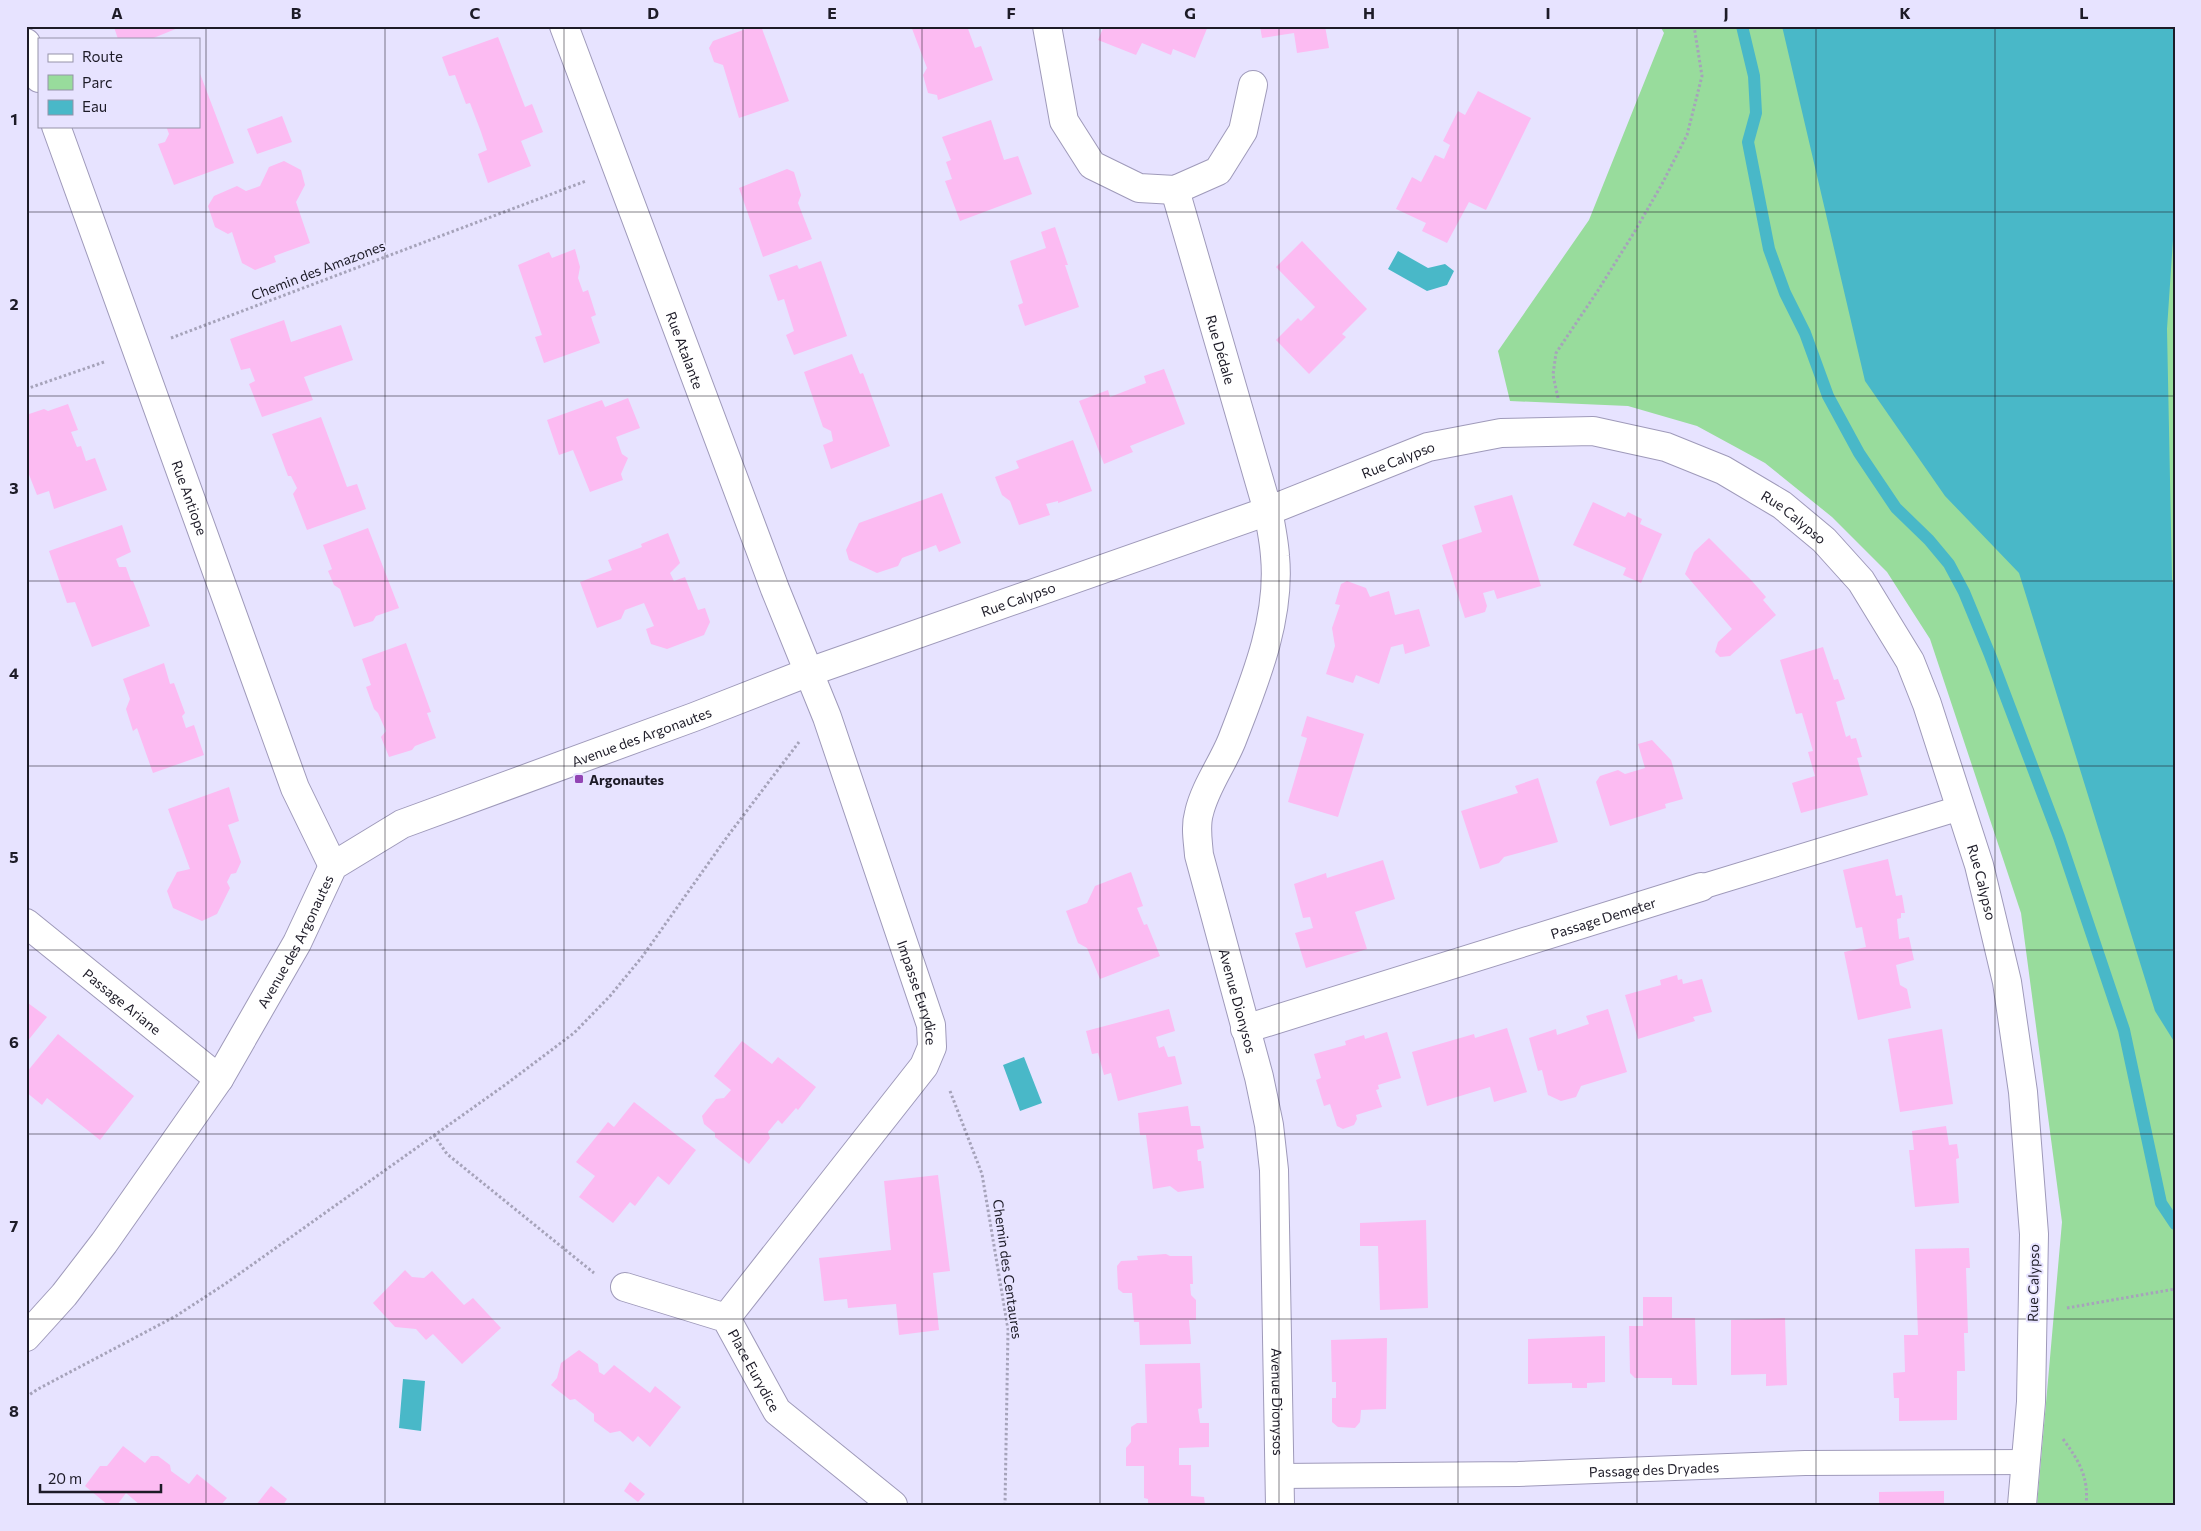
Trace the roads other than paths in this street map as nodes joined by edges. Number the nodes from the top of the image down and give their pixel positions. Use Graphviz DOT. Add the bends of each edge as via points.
graph roads {
  1 [pos="564,26"];
  2 [pos="1047,26"];
  3 [pos="26,43"];
  4 [pos="38,75"];
  5 [pos="1252,85"];
  6 [pos="57,128"];
  7 [pos="1175,190"];
  8 [pos="1268,511"];
  9 [pos="809,672"];
  10 [pos="1960,808"];
  11 [pos="333,866"];
  12 [pos="1701,887"];
  13 [pos="26,923"];
  14 [pos="1245,1029"];
  15 [pos="219,1079"];
  16 [pos="625,1286"];
  17 [pos="726,1318"];
  18 [pos="26,1337"];
  19 [pos="2027,1462"];
  20 [pos="1279,1476"];
  21 [pos="893,1505"];
  22 [pos="1280,1505"];
  23 [pos="2022,1505"];
  1 -- 9 [label="street, Rue Atalante"];
  2 -- 7 [label="street" via="1064,121 1092,165 1139,188"];
  3 -- 4 [label="street"];
  5 -- 7 [label="street" via="1243,132 1218,171"];
  6 -- 11 [label="street, Rue Antiope" via="295,788"];
  7 -- 8 [label="street, Rue Dédale"];
  8 -- 9 [label="street, Rue Calypso"];
  8 -- 10 [label="street, Rue Calypso" via="1428,447 1501,433 1593,431 1666,448 1723,470 1782,505 1824,540 1861,581 1910,660 1928,704"];
  8 -- 14 [label="street, Avenue Dionysos" via="1275,557 1275,584 1266,641 1251,690 1198,814 1197,832 1199,855"];
  9 -- 11 [label="street, Avenue des Argonautes" via="694,718 402,824"];
  9 -- 17 [label="street, Impasse Eurydice" via="931,1025 932,1047 924,1066"];
  10 -- 12 [label="lane, Passage Demeter"];
  10 -- 19 [label="street, Rue Calypso" via="1979,866 2007,982 2029,1142 2033,1311"];
  11 -- 15 [label="street, Avenue des Argonautes" via="297,943"];
  12 -- 14 [label="street, Passage Demeter"];
  13 -- 15 [label="street, Passage Ariane"];
  14 -- 20 [label="street, Avenue Dionysos" via="1269,1125 1274,1170"];
  15 -- 18 [label="street, Avenue des Argonautes" via="104,1243"];
  16 -- 17 [label="street, Place Eurydice"];
  17 -- 21 [label="street, Place Eurydice" via="777,1410"];
  19 -- 20 [label="lane, Passage des Dryades" via="1805,1463 1518,1474"];
  19 -- 23 [label="street, Rue Calypso"];
  20 -- 22 [label="street, Avenue Dionysos"];
}
